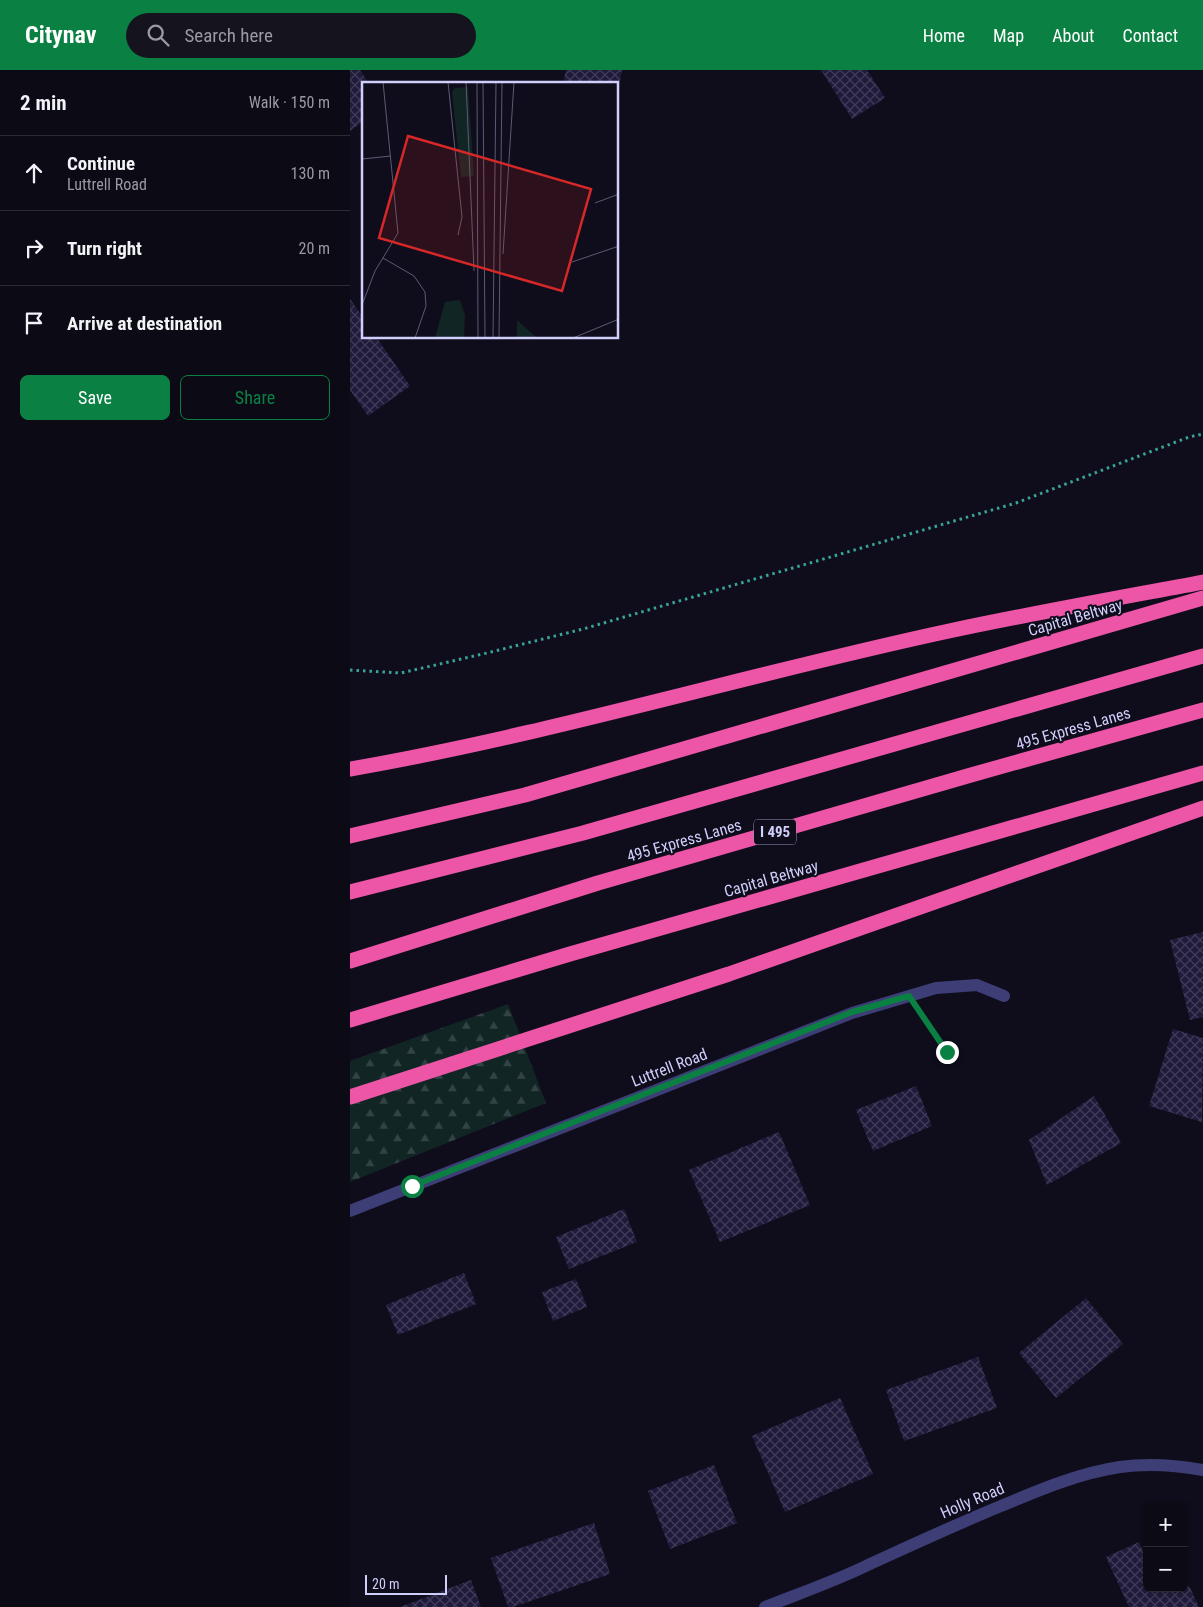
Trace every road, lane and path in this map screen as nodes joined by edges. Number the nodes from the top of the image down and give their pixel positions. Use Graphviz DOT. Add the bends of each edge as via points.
graph roads {
  1 [pos="1203,434"];
  2 [pos="1203,582"];
  3 [pos="1203,598"];
  4 [pos="1203,656"];
  5 [pos="350,670"];
  6 [pos="1203,710"];
  7 [pos="350,769"];
  8 [pos="1203,773"];
  9 [pos="1203,808"];
  10 [pos="350,836"];
  11 [pos="350,892"];
  12 [pos="350,960"];
  13 [pos="909,996"];
  14 [pos="1004,996"];
  15 [pos="350,1020"];
  16 [pos="947,1052"];
  17 [pos="350,1098"];
  18 [pos="350,1211"];
  19 [pos="1203,1470"];
  20 [pos="765,1607"];
  1 -- 5 [label="path" via="1016,503 583,629 401,673"];
  2 -- 7 [label="highway" via="948,631 505,738"];
  3 -- 10 [label="highway, Capital Beltway" via="525,795"];
  4 -- 11 [label="highway, 495 Express Lanes" via="582,833"];
  6 -- 12 [label="highway, 495 Express Lanes / I 495" via="607,881"];
  8 -- 15 [label="highway, Capital Beltway"];
  9 -- 17 [label="highway" via="729,974"];
  13 -- 14 [label="street, Luttrell Road" via="936,988 977,985"];
  13 -- 16 [label="path"];
  13 -- 18 [label="street, Luttrell Road" via="852,1012"];
  19 -- 20 [label="street, Holly Road" via="1149,1465 1085,1474 1019,1498 928,1536 868,1566"];
}
